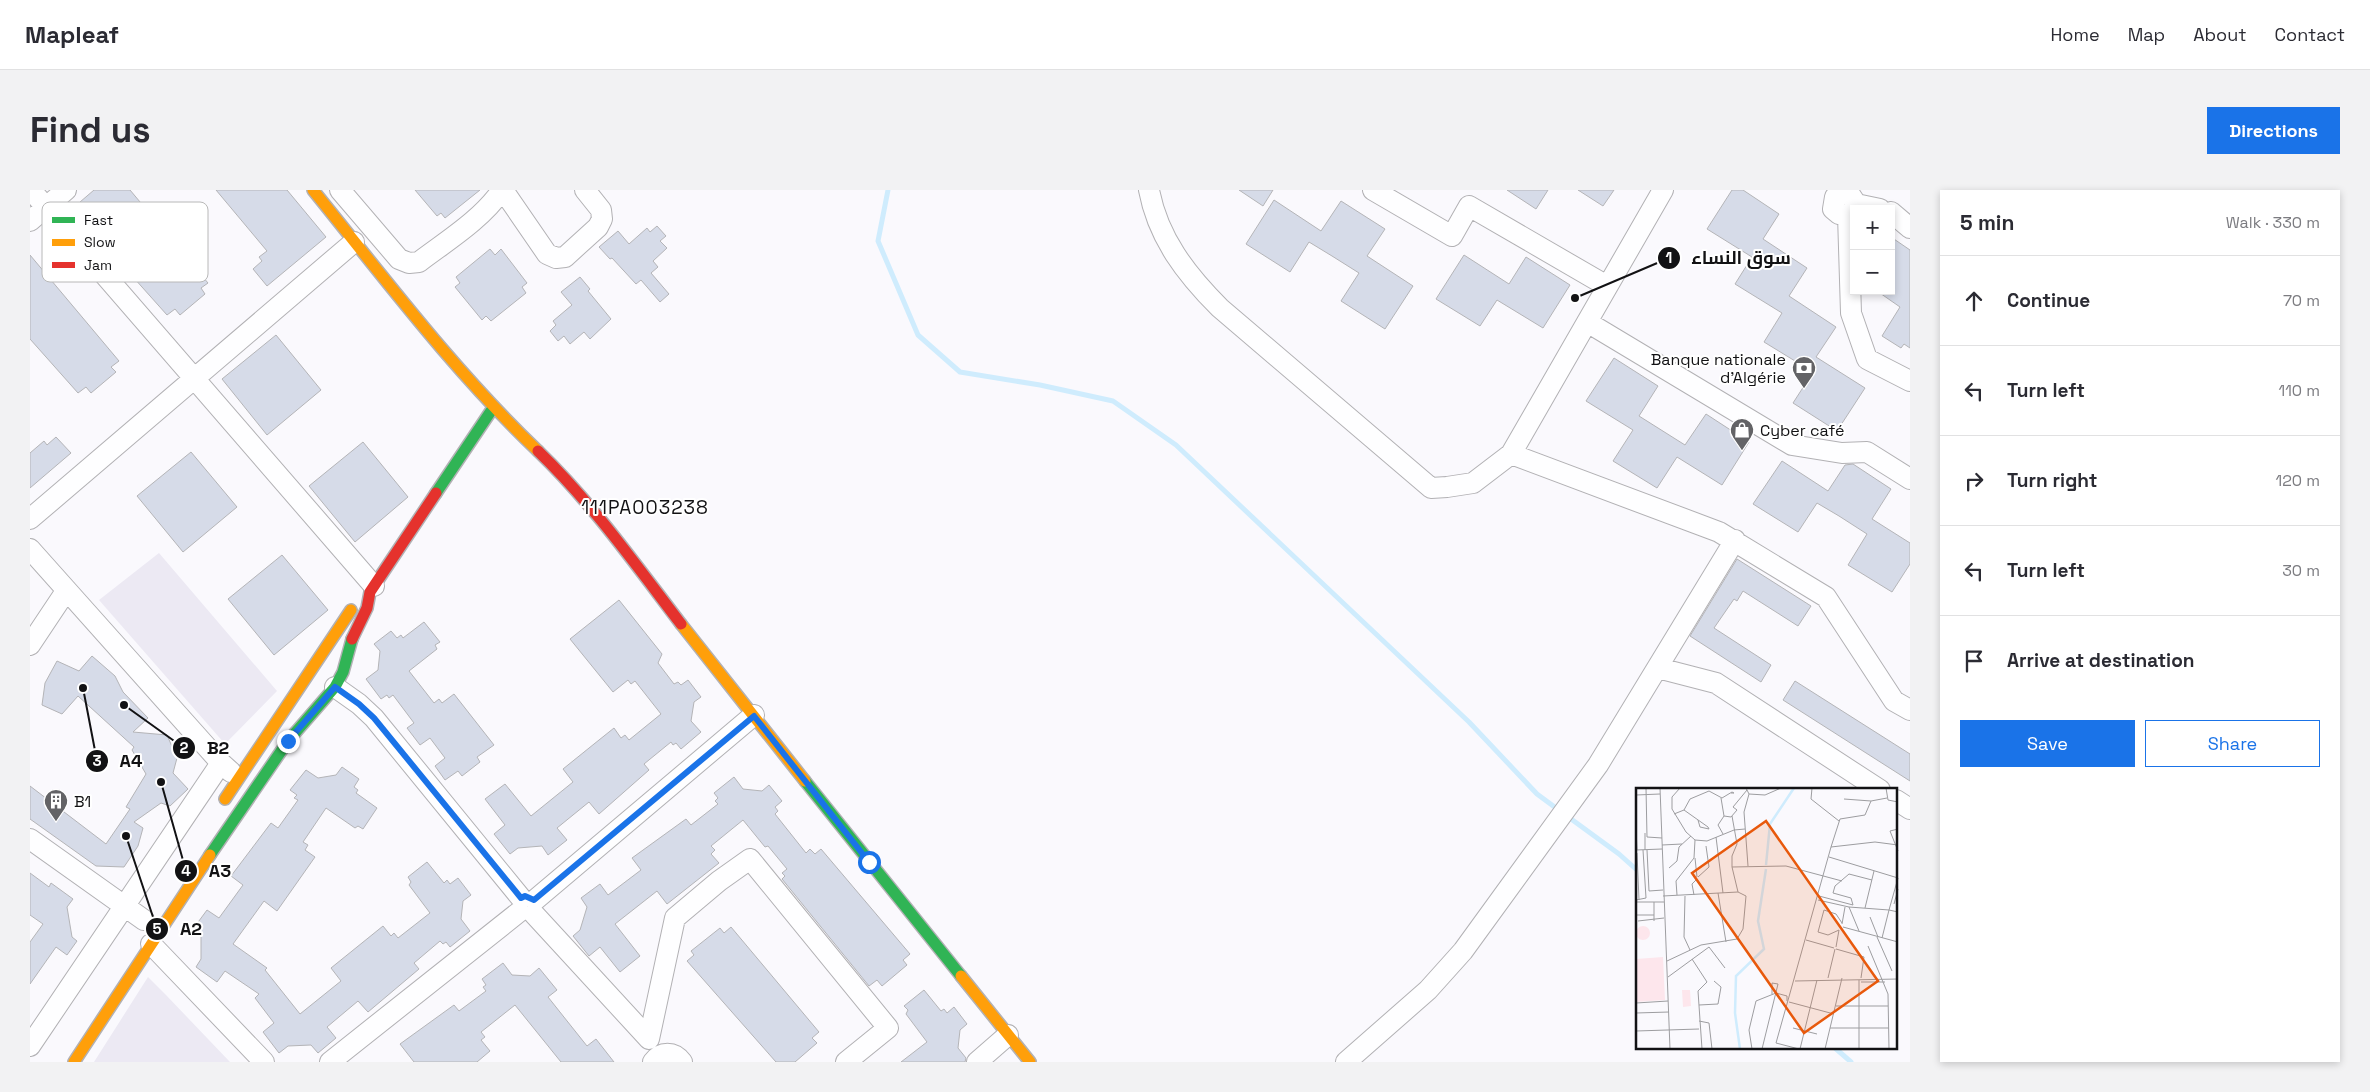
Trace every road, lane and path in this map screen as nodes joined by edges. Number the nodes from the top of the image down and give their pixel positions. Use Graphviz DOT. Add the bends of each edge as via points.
graph roads {
  1 [pos="31,190"];
  2 [pos="66,190"];
  3 [pos="313,190"];
  4 [pos="340,190"];
  5 [pos="502,190"];
  6 [pos="585,190"];
  7 [pos="1149,190"];
  8 [pos="1373,190"];
  9 [pos="1663,190"];
  10 [pos="42,202"];
  11 [pos="52,202"];
  12 [pos="1849,203"];
  13 [pos="42,210"];
  14 [pos="1895,215"];
  15 [pos="30,221"];
  16 [pos="1910,228"];
  17 [pos="354,242"];
  18 [pos="111,282"];
  19 [pos="1607,286"];
  20 [pos="1587,322"];
  21 [pos="194,379"];
  22 [pos="1910,381"];
  23 [pos="493,408"];
  24 [pos="1511,454"];
  25 [pos="1910,479"];
  26 [pos="30,519"];
  27 [pos="1735,540"];
  28 [pos="30,549"];
  29 [pos="372,589"];
  30 [pos="66,591"];
  31 [pos="30,645"];
  32 [pos="324,652"];
  33 [pos="346,663"];
  34 [pos="1658,668"];
  35 [pos="304,681"];
  36 [pos="331,692"];
  37 [pos="1910,710"];
  38 [pos="754,716"];
  39 [pos="220,763"];
  40 [pos="246,785"];
  41 [pos="1877,788"];
  42 [pos="1898,801"];
  43 [pos="1910,809"];
  44 [pos="217,810"];
  45 [pos="30,839"];
  46 [pos="124,906"];
  47 [pos="527,906"];
  48 [pos="144,920"];
  49 [pos="150,944"];
  50 [pos="1008,1035"];
  51 [pos="30,1046"];
  52 [pos="653,1052"];
  53 [pos="74,1062"];
  54 [pos="264,1062"];
  55 [pos="330,1062"];
  56 [pos="682,1062"];
  57 [pos="846,1062"];
  58 [pos="978,1062"];
  59 [pos="1028,1062"];
  60 [pos="1346,1062"];
  1 -- 10 [label="street"];
  2 -- 11 [label="street"];
  3 -- 17 [label="street"];
  4 -- 5 [label="street" via="399,259 409,263 419,262 469,225"];
  5 -- 6 [label="street" via="546,254 556,258 565,257 598,227 602,219 601,210"];
  7 -- 24 [label="street" via="1153,212 1167,242 1194,282 1220,308 1431,488 1473,483"];
  8 -- 19 [label="street" via="1452,236 1469,206"];
  9 -- 19 [label="street"];
  12 -- 22 [label="street" via="1851,313 1867,359"];
  13 -- 15 [label="street"];
  14 -- 16 [label="street"];
  17 -- 21 [label="street"];
  17 -- 23 [label="street"];
  18 -- 21 [label="street"];
  19 -- 20 [label="street"];
  20 -- 24 [label="street"];
  20 -- 25 [label="street" via="1792,445 1842,453 1867,452"];
  21 -- 26 [label="street"];
  21 -- 29 [label="street"];
  23 -- 29 [label="street"];
  23 -- 38 [label="street" via="556,468 580,496"];
  24 -- 27 [label="street"];
  27 -- 34 [label="street"];
  27 -- 37 [label="street" via="1826,597 1894,701"];
  28 -- 30 [label="street"];
  29 -- 32 [label="street" via="357,602"];
  29 -- 33 [label="street"];
  30 -- 31 [label="street"];
  30 -- 39 [label="street"];
  32 -- 33 [label="street"];
  32 -- 35 [label="street"];
  33 -- 36 [label="street"];
  34 -- 41 [label="street" via="1716,683"];
  34 -- 60 [label="street" via="1598,765 1463,951 1428,990"];
  35 -- 36 [label="street" via="313,692"];
  35 -- 40 [label="street"];
  36 -- 40 [label="street"];
  36 -- 47 [label="street" via="359,704 374,718"];
  38 -- 47 [label="street"];
  38 -- 50 [label="street"];
  39 -- 40 [label="street"];
  39 -- 46 [label="street"];
  40 -- 44 [label="street"];
  40 -- 49 [label="street"];
  42 -- 43 [label="street"];
  45 -- 46 [label="street"];
  46 -- 48 [label="street"];
  46 -- 51 [label="street"];
  47 -- 52 [label="street"];
  47 -- 55 [label="street"];
  49 -- 53 [label="street"];
  49 -- 54 [label="street"];
  50 -- 58 [label="street"];
  50 -- 59 [label="street"];
  52 -- 56 [label="street" via="674,1054"];
  52 -- 57 [label="street" via="674,918 750,859 888,1028"];
}
